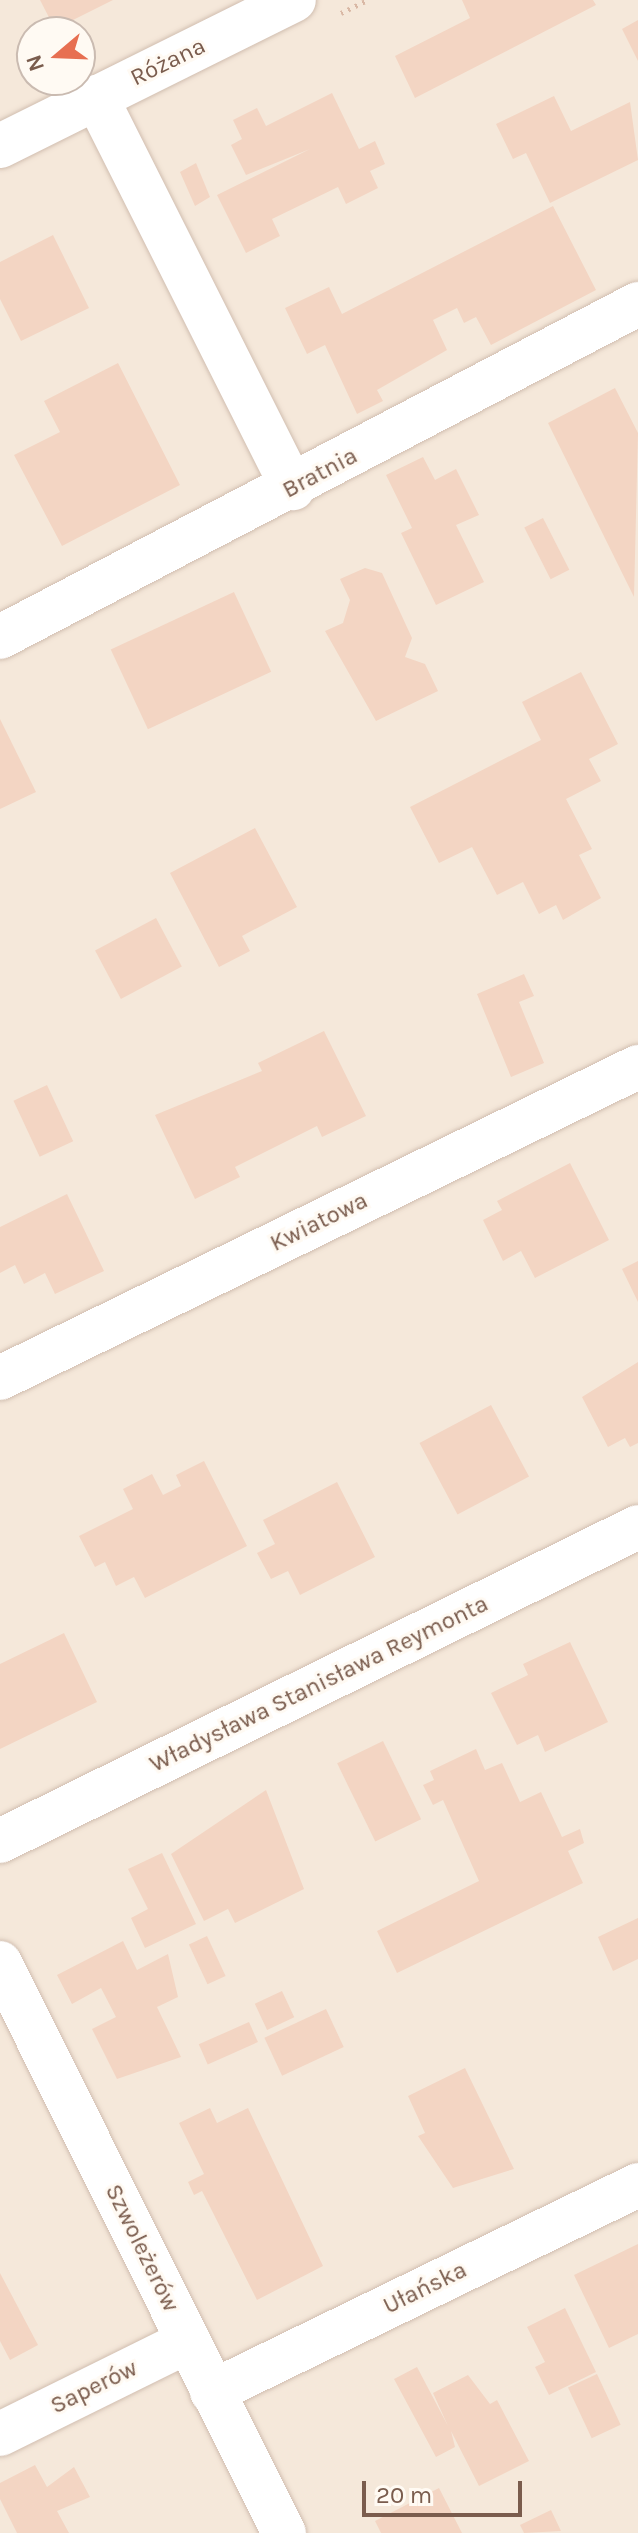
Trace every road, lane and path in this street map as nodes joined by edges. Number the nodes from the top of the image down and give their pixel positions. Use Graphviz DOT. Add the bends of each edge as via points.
graph roads {
  1 [pos="294,0"];
  2 [pos="96,97"];
  3 [pos="0,146"];
  4 [pos="638,304"];
  5 [pos="293,488"];
  6 [pos="0,637"];
  7 [pos="638,1067"];
  8 [pos="0,1378"];
  9 [pos="638,1527"];
  10 [pos="0,1841"];
  11 [pos="0,1963"];
  12 [pos="638,2185"];
  13 [pos="188,2341"];
  14 [pos="212,2392"];
  15 [pos="0,2434"];
  16 [pos="284,2533"];
  1 -- 2 [label="street, Różana"];
  2 -- 3 [label="street, Różana"];
  2 -- 5 [label="street"];
  4 -- 5 [label="street, Bratnia"];
  5 -- 6 [label="street, Bratnia"];
  7 -- 8 [label="street, Kwiatowa"];
  9 -- 10 [label="street, Władysława Stanisława Reymonta"];
  11 -- 13 [label="street, Szwoleżerów"];
  12 -- 14 [label="street, Ułańska"];
  13 -- 14 [label="street, Szwoleżerów"];
  13 -- 15 [label="street, Saperów"];
  14 -- 16 [label="street, Szwoleżerów"];
}
